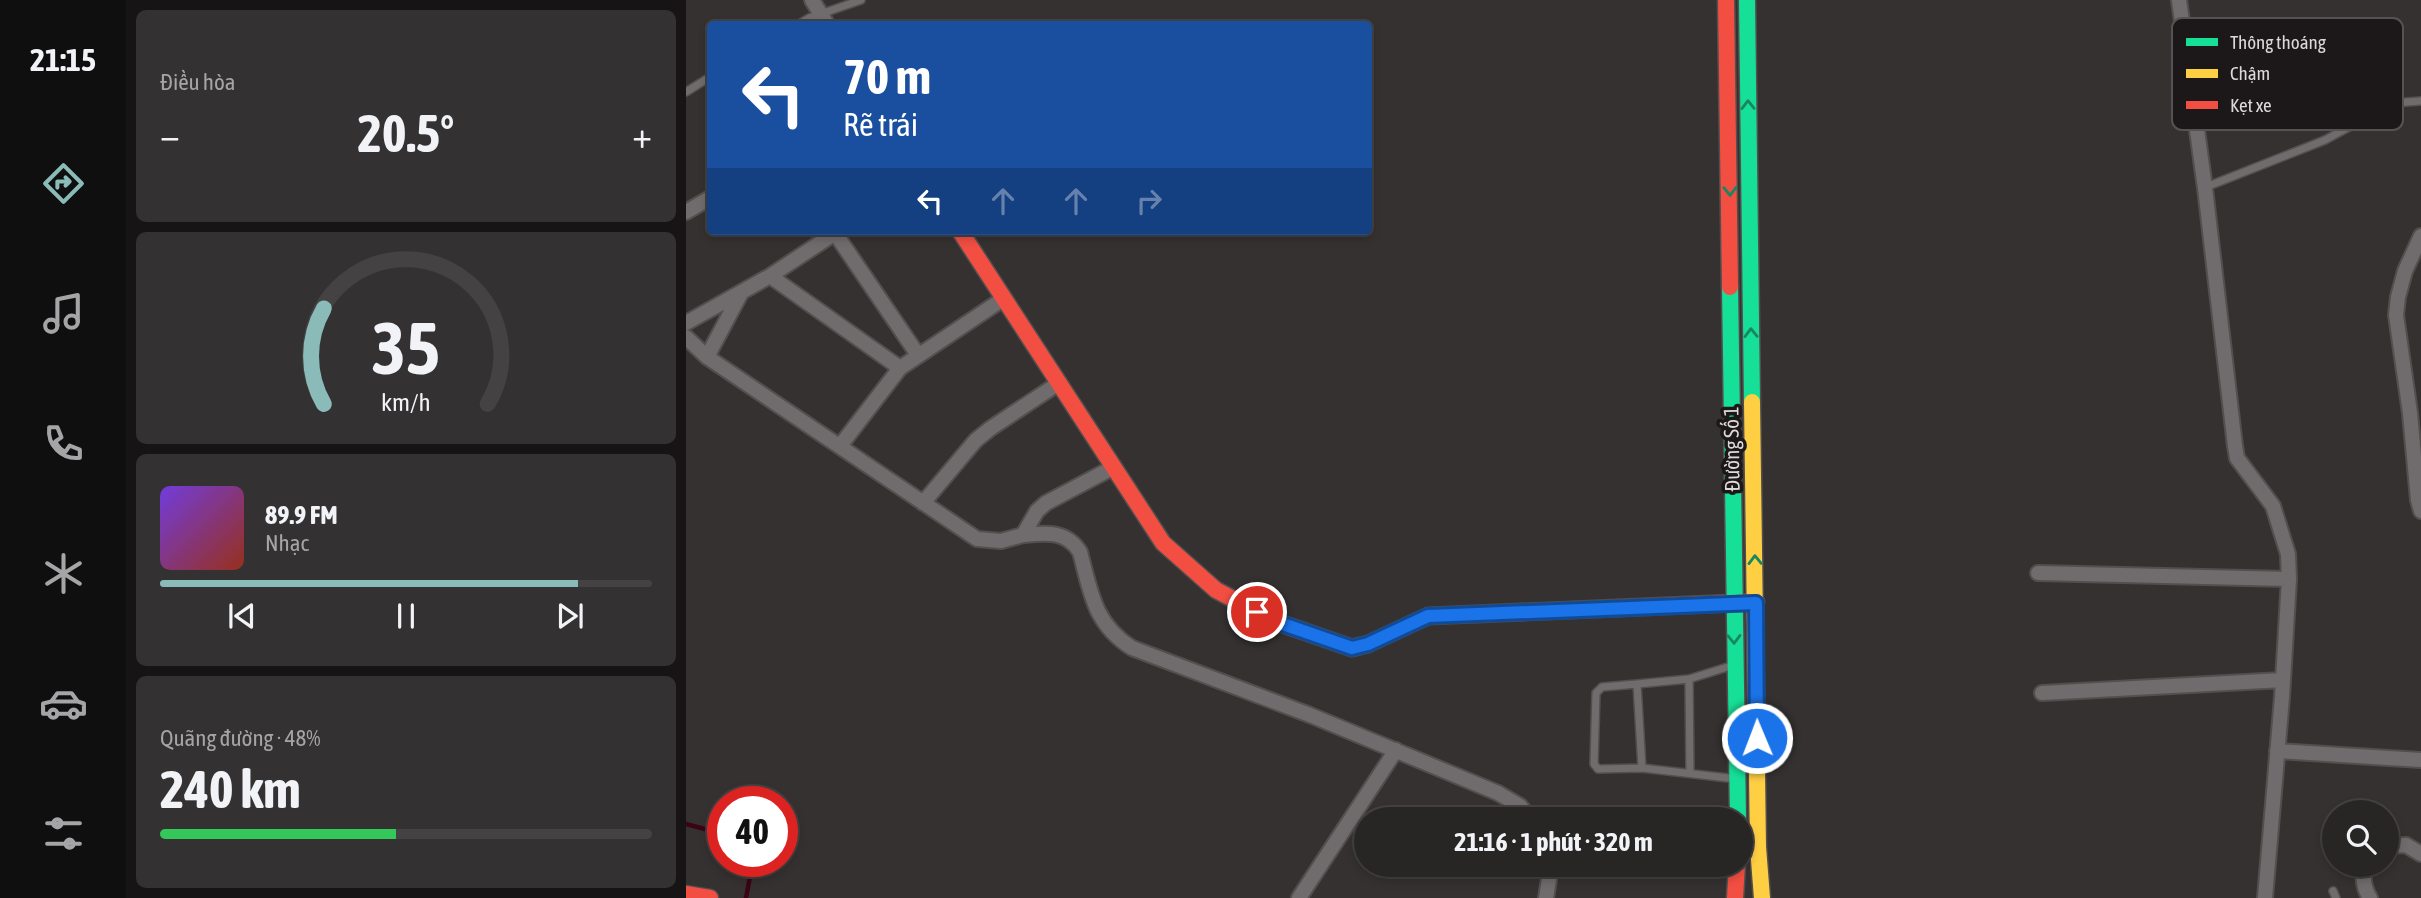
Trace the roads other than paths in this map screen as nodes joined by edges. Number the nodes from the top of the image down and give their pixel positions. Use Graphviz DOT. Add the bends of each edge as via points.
graph roads {
  1 [pos="812,0"];
  2 [pos="860,0"];
  3 [pos="1726,0"];
  4 [pos="1747,0"];
  5 [pos="2179,0"];
  6 [pos="2181,18"];
  7 [pos="824,20"];
  8 [pos="707,79"];
  9 [pos="686,92"];
  10 [pos="2421,101"];
  11 [pos="2403,102"];
  12 [pos="2197,130"];
  13 [pos="2343,130"];
  14 [pos="2205,188"];
  15 [pos="707,200"];
  16 [pos="686,212"];
  17 [pos="832,235"];
  18 [pos="838,235"];
  19 [pos="963,235"];
  20 [pos="2421,236"];
  21 [pos="770,276"];
  22 [pos="741,292"];
  23 [pos="1003,299"];
  24 [pos="686,323"];
  25 [pos="686,337"];
  26 [pos="918,355"];
  27 [pos="707,357"];
  28 [pos="900,368"];
  29 [pos="1059,383"];
  30 [pos="840,446"];
  31 [pos="1114,467"];
  32 [pos="923,503"];
  33 [pos="2421,512"];
  34 [pos="1023,535"];
  35 [pos="2038,573"];
  36 [pos="2289,579"];
  37 [pos="1756,603"];
  38 [pos="1733,604"];
  39 [pos="1734,665"];
  40 [pos="1689,679"];
  41 [pos="2283,680"];
  42 [pos="1637,684"];
  43 [pos="2042,693"];
  44 [pos="1396,750"];
  45 [pos="2277,751"];
  46 [pos="2421,760"];
  47 [pos="1642,768"];
  48 [pos="1690,772"];
  49 [pos="1737,779"];
  50 [pos="1521,807"];
  51 [pos="1738,807"];
  52 [pos="2399,845"];
  53 [pos="2421,854"];
  54 [pos="1549,877"];
  55 [pos="1736,877"];
  56 [pos="2363,877"];
  57 [pos="686,894"];
  58 [pos="710,898"];
  59 [pos="1299,898"];
  60 [pos="1546,898"];
  61 [pos="1735,898"];
  62 [pos="1762,898"];
  63 [pos="2265,898"];
  64 [pos="2370,898"];
  1 -- 7 [label="street"];
  2 -- 7 [label="lane"];
  3 -- 38 [label="main road, Đường Số 1, one-way"];
  37 -- 4 [label="main road, Đường Số 1, one-way"];
  5 -- 6 [label="street"];
  8 -- 9 [label="lane"];
  10 -- 11 [label="lane"];
  12 -- 14 [label="street"];
  13 -- 14 [label="lane"];
  14 -- 36 [label="street" via="2237,458 2277,513"];
  15 -- 16 [label="street"];
  17 -- 21 [label="street"];
  18 -- 26 [label="street"];
  19 -- 23 [label="main road"];
  20 -- 33 [label="street" via="2405,271 2396,315"];
  21 -- 22 [label="street"];
  21 -- 28 [label="street"];
  22 -- 24 [label="street"];
  22 -- 27 [label="street"];
  23 -- 26 [label="street"];
  23 -- 29 [label="main road"];
  25 -- 27 [label="street"];
  26 -- 28 [label="street"];
  27 -- 30 [label="street"];
  28 -- 30 [label="street"];
  29 -- 31 [label="main road"];
  29 -- 32 [label="street" via="976,440"];
  30 -- 32 [label="street"];
  31 -- 34 [label="street" via="1046,503"];
  31 -- 38 [label="main road" via="1163,543 1216,590 1277,622 1352,648 1428,616"];
  32 -- 34 [label="street" via="977,539 1001,541"];
  34 -- 44 [label="street" via="1058,534 1075,544 1100,618 1132,648"];
  35 -- 36 [label="street"];
  36 -- 41 [label="street"];
  37 -- 38 [label="main road"];
  37 -- 62 [label="main road, Đường Số 1"];
  38 -- 39 [label="main road, Đường Số 1, one-way"];
  39 -- 40 [label="lane"];
  39 -- 49 [label="main road, Đường Số 1"];
  40 -- 42 [label="lane"];
  40 -- 48 [label="lane"];
  41 -- 43 [label="street"];
  41 -- 45 [label="street"];
  42 -- 47 [label="lane"];
  42 -- 47 [label="lane" via="1602,687 1596,693 1594,764 1598,769"];
  44 -- 50 [label="street"];
  44 -- 59 [label="street"];
  45 -- 46 [label="street"];
  45 -- 63 [label="street"];
  47 -- 48 [label="lane"];
  48 -- 49 [label="lane"];
  49 -- 51 [label="main road, Đường Số 1"];
  52 -- 53 [label="street"];
  54 -- 60 [label="street"];
  55 -- 61 [label="main road"];
  56 -- 64 [label="street"];
  57 -- 58 [label="main road"];
}
